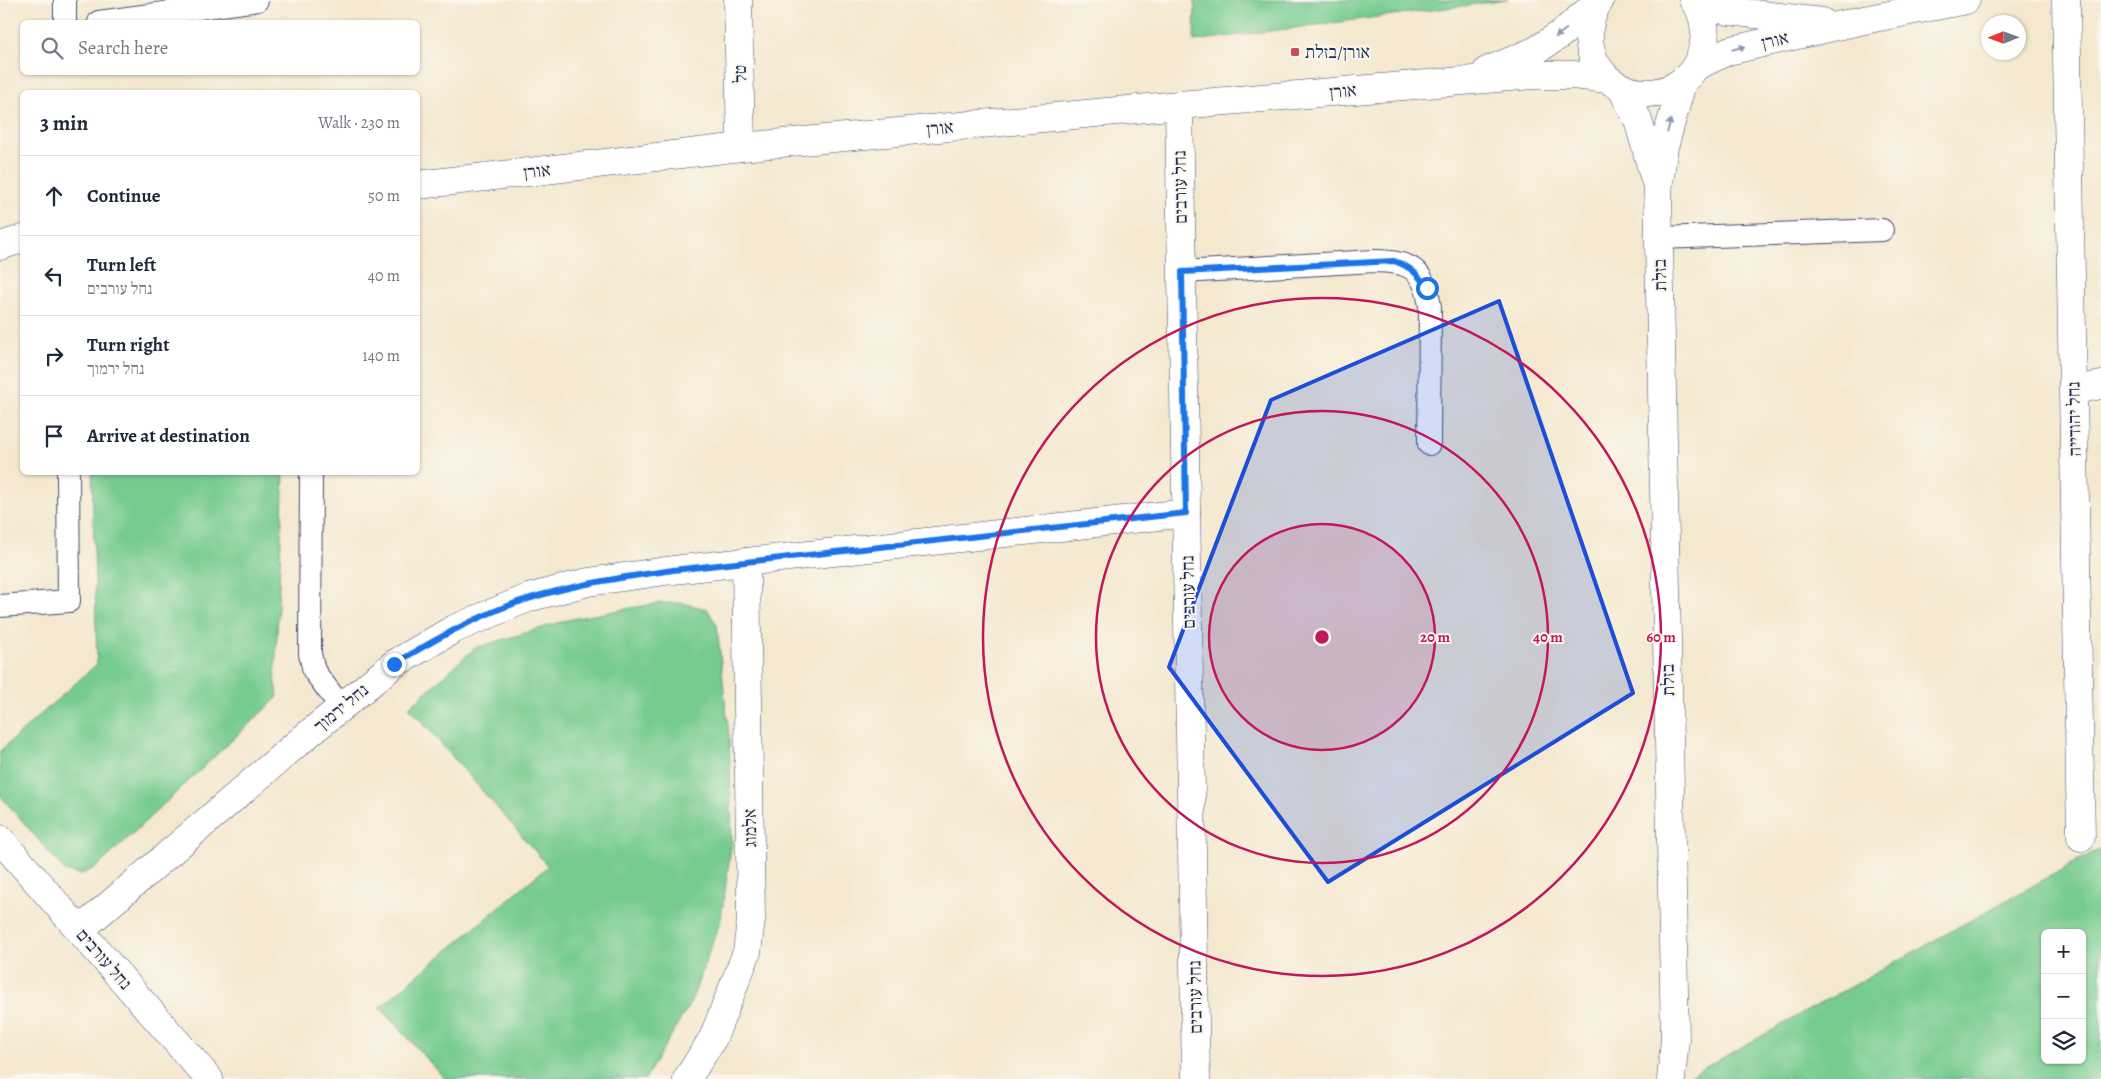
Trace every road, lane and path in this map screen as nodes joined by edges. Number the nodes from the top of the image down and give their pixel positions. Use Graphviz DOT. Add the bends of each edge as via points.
graph roads {
  1 [pos="65,0"];
  2 [pos="257,0"];
  3 [pos="738,0"];
  4 [pos="1966,0"];
  5 [pos="2066,0"];
  6 [pos="1599,1"];
  7 [pos="1694,2"];
  8 [pos="1873,13"];
  9 [pos="65,20"];
  10 [pos="113,20"];
  11 [pos="1689,74"];
  12 [pos="1463,81"];
  13 [pos="1614,84"];
  14 [pos="1179,105"];
  15 [pos="741,147"];
  16 [pos="420,185"];
  17 [pos="1658,191"];
  18 [pos="1882,230"];
  19 [pos="0,231"];
  20 [pos="20,232"];
  21 [pos="1659,238"];
  22 [pos="20,239"];
  23 [pos="0,246"];
  24 [pos="1182,272"];
  25 [pos="2101,385"];
  26 [pos="2074,390"];
  27 [pos="1429,444"];
  28 [pos="68,475"];
  29 [pos="311,475"];
  30 [pos="1186,513"];
  31 [pos="746,562"];
  32 [pos="0,606"];
  33 [pos="341,707"];
  34 [pos="2081,838"];
  35 [pos="0,839"];
  36 [pos="80,930"];
  37 [pos="209,1079"];
  38 [pos="687,1079"];
  39 [pos="1196,1079"];
  40 [pos="1671,1079"];
  1 -- 9 [label="lane"];
  2 -- 10 [label="lane"];
  3 -- 15 [label="street, טל"];
  4 -- 8 [label="street, אורן"];
  5 -- 26 [label="street, נחל יהודייה"];
  6 -- 12 [label="street, אורן, one-way" via="1561,34 1535,51"];
  6 -- 13 [label="street, בזלת" via="1591,16 1590,49 1596,65"];
  7 -- 8 [label="street, אורן" via="1768,17 1822,22"];
  7 -- 11 [label="street, בזלת" via="1703,19 1705,38 1701,56"];
  11 -- 8 [label="street, אורן, one-way" via="1728,51"];
  11 -- 13 [label="street, אורן" via="1675,87 1656,93 1639,94"];
  17 -- 11 [label="street, בזלת, one-way" via="1664,147"];
  12 -- 13 [label="street, אורן" via="1573,75"];
  12 -- 14 [label="street, אורן"];
  13 -- 17 [label="street, בזלת" via="1638,120"];
  14 -- 15 [label="street, אורן"];
  14 -- 24 [label="street, נחל עורבים"];
  15 -- 16 [label="street, אורן"];
  17 -- 21 [label="street, בזלת"];
  18 -- 21 [label="lane"];
  19 -- 20 [label="street"];
  21 -- 40 [label="street, בזלת" via="1675,1040"];
  22 -- 23 [label="street"];
  24 -- 27 [label="lane" via="1374,261 1394,261 1409,266 1427,288"];
  24 -- 30 [label="street, נחל עורבים"];
  25 -- 26 [label="street"];
  26 -- 34 [label="street, נחל יהודייה"];
  28 -- 32 [label="lane" via="69,601"];
  29 -- 33 [label="lane" via="310,654 314,671"];
  30 -- 31 [label="street, נחל ירמוך"];
  30 -- 39 [label="street, נחל עורבים"];
  31 -- 33 [label="street, נחל ירמוך" via="588,582 528,598 454,629 394,664"];
  31 -- 38 [label="street, אלמוג" via="751,920 747,952 713,1038"];
  33 -- 36 [label="street, נחל ירמוך"];
  35 -- 36 [label="street, נחל עורבים"];
  36 -- 37 [label="street, נחל עורבים"];
}
